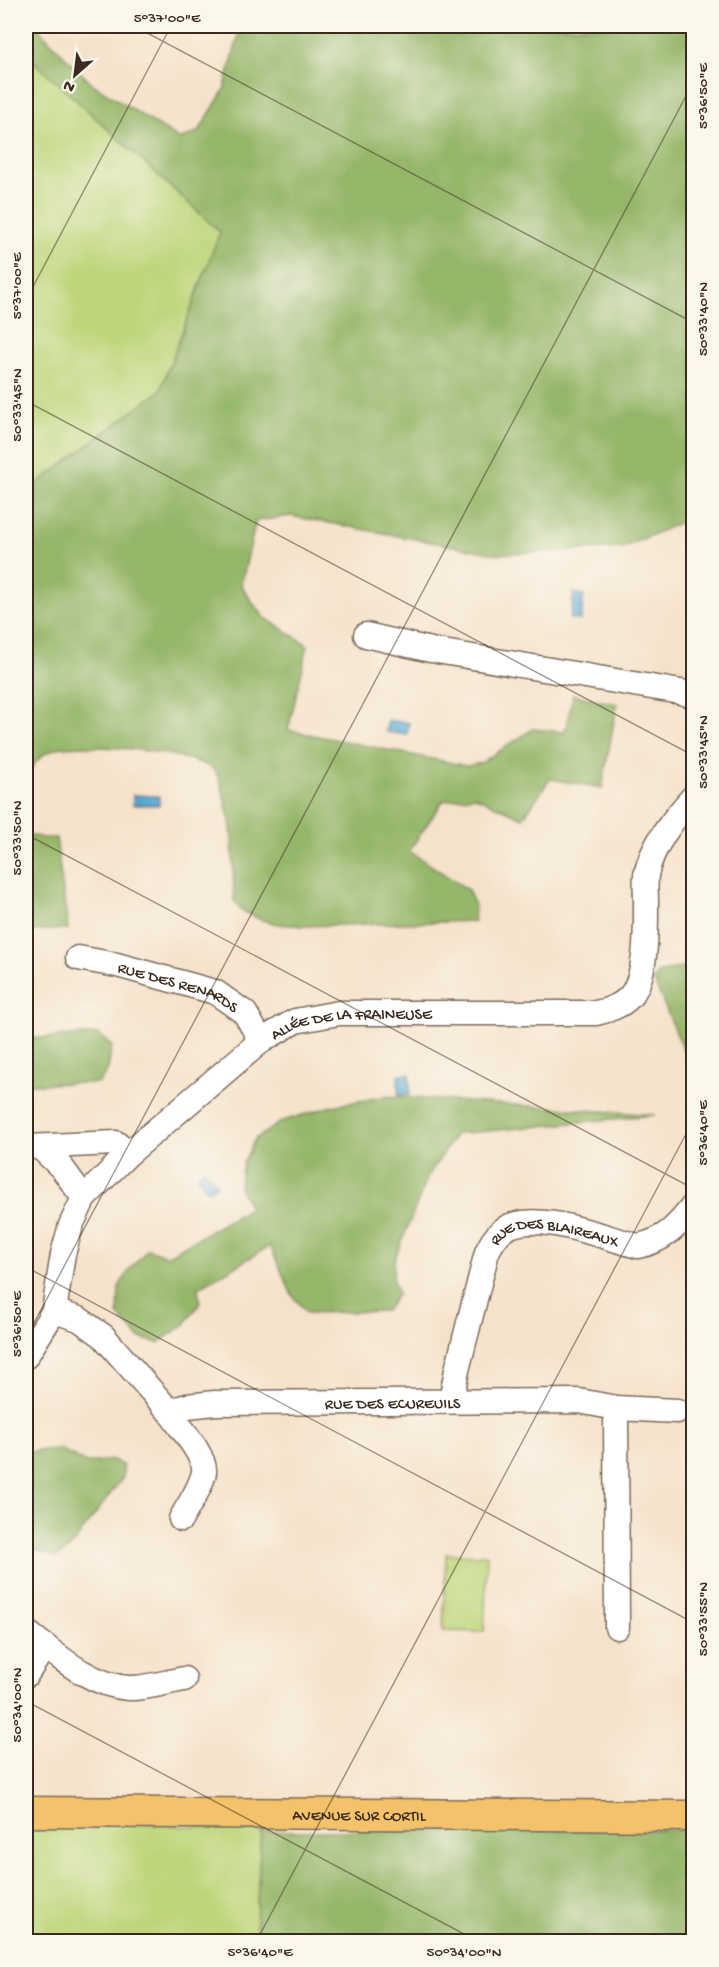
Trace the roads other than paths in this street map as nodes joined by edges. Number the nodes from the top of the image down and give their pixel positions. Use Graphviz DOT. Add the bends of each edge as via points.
graph roads {
  1 [pos="366,636"];
  2 [pos="693,696"];
  3 [pos="693,796"];
  4 [pos="78,957"];
  5 [pos="261,1041"];
  6 [pos="33,1147"];
  7 [pos="128,1154"];
  8 [pos="84,1198"];
  9 [pos="693,1205"];
  10 [pos="54,1311"];
  11 [pos="26,1356"];
  12 [pos="451,1400"];
  13 [pos="616,1408"];
  14 [pos="169,1411"];
  15 [pos="677,1411"];
  16 [pos="181,1519"];
  17 [pos="617,1628"];
  18 [pos="26,1632"];
  19 [pos="45,1646"];
  20 [pos="26,1675"];
  21 [pos="183,1679"];
  22 [pos="26,1812"];
  23 [pos="693,1816"];
  1 -- 2 [label="street"];
  3 -- 5 [label="street, ALLÉE DE LA FRAINEUSE" via="659,841 646,875 641,971 632,995 612,1009 596,1013 339,1013 295,1021"];
  4 -- 5 [label="street, RUE DES RENARDS" via="215,992 244,1013"];
  5 -- 7 [label="street, ALLÉE DE LA FRAINEUSE"];
  6 -- 7 [label="street" via="116,1143"];
  6 -- 8 [label="street" via="62,1168"];
  7 -- 8 [label="street, ALLÉE DE LA FRAINEUSE"];
  8 -- 10 [label="street, ALLÉE DE LA FRAINEUSE" via="65,1244"];
  9 -- 12 [label="street, RUE DES BLAIREAUX" via="670,1231 653,1243 638,1246 548,1222 504,1229 487,1252"];
  10 -- 11 [label="street, ALLÉE DE LA FRAINEUSE"];
  10 -- 14 [label="street" via="79,1319 103,1336"];
  12 -- 13 [label="street, RUE DES ECUREUILS" via="579,1401"];
  12 -- 14 [label="street, RUE DES ECUREUILS" via="215,1403"];
  13 -- 15 [label="street, RUE DES ECUREUILS"];
  13 -- 17 [label="street"];
  14 -- 16 [label="street" via="196,1450 204,1471"];
  18 -- 19 [label="street"];
  19 -- 20 [label="street"];
  19 -- 21 [label="street" via="104,1683 129,1688"];
  22 -- 23 [label="main road, AVENUE SUR CORTIL"];
}
